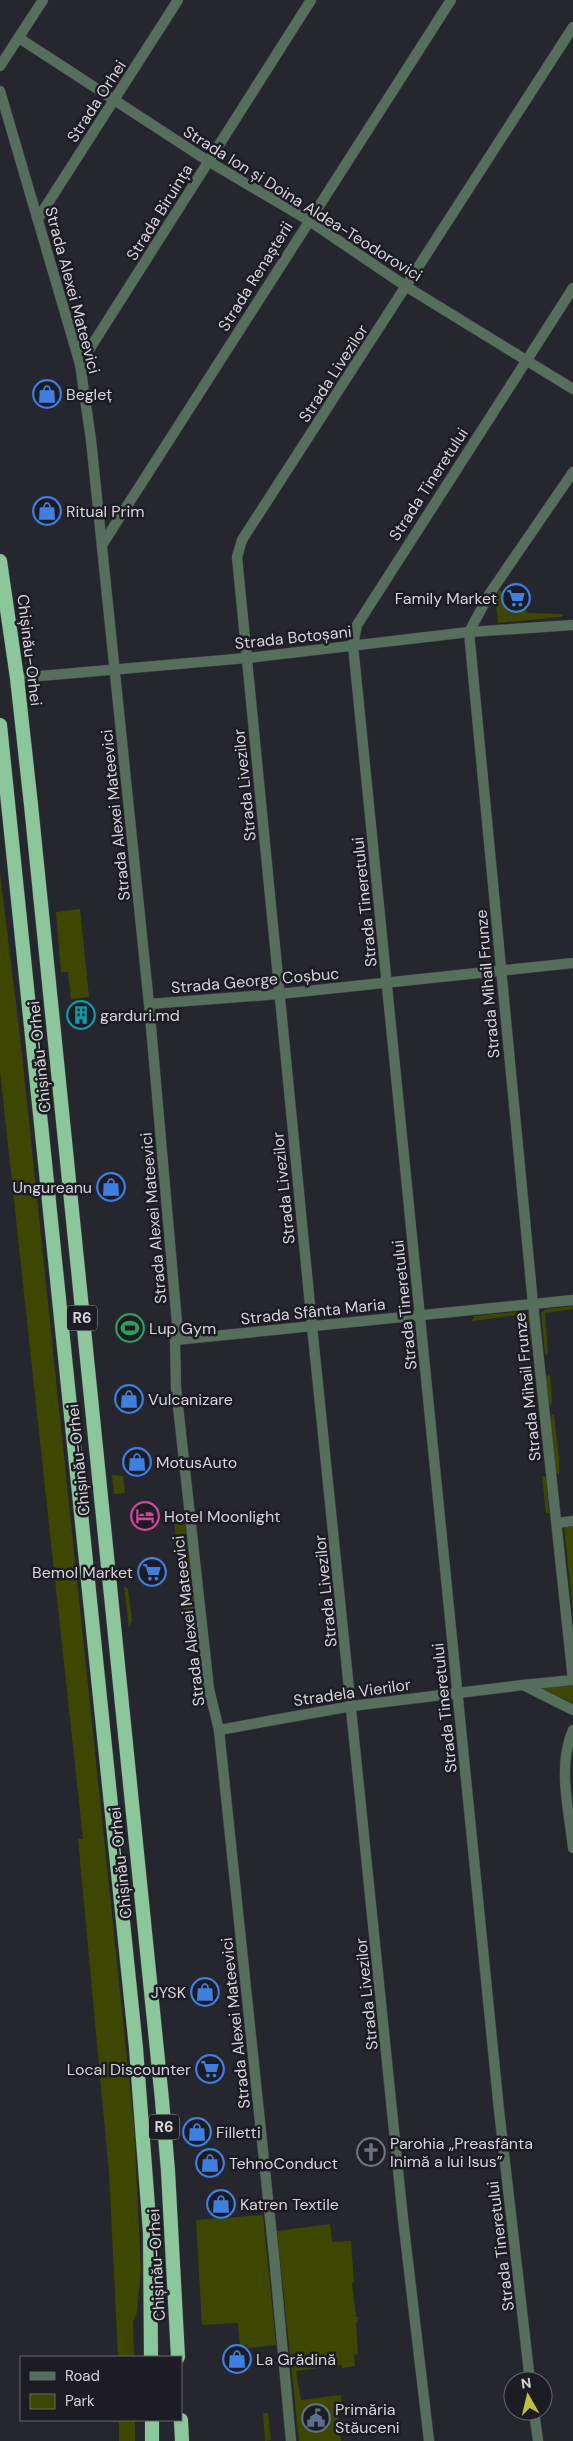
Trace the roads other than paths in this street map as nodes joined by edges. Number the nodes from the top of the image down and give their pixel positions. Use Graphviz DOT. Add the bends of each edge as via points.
graph roads {
  1 [pos="43,0"];
  2 [pos="178,0"];
  3 [pos="312,0"];
  4 [pos="451,0"];
  5 [pos="573,27"];
  6 [pos="19,38"];
  7 [pos="0,66"];
  8 [pos="0,91"];
  9 [pos="115,100"];
  10 [pos="208,161"];
  11 [pos="39,217"];
  12 [pos="308,220"];
  13 [pos="407,286"];
  14 [pos="573,288"];
  15 [pos="526,359"];
  16 [pos="80,364"];
  17 [pos="573,389"];
  18 [pos="573,472"];
  19 [pos="102,544"];
  20 [pos="0,560"];
  21 [pos="573,625"];
  22 [pos="469,632"];
  23 [pos="353,645"];
  24 [pos="246,658"];
  25 [pos="116,669"];
  26 [pos="17,678"];
  27 [pos="0,725"];
  28 [pos="573,963"];
  29 [pos="501,972"];
  30 [pos="388,983"];
  31 [pos="279,994"];
  32 [pos="149,1004"];
  33 [pos="573,1300"];
  34 [pos="533,1304"];
  35 [pos="420,1315"];
  36 [pos="312,1326"];
  37 [pos="175,1340"];
  38 [pos="573,1521"];
  39 [pos="557,1523"];
  40 [pos="523,1685"];
  41 [pos="457,1693"];
  42 [pos="352,1706"];
  43 [pos="573,1710"];
  44 [pos="219,1730"];
  45 [pos="573,1730"];
  46 [pos="573,1848"];
  47 [pos="151,2356"];
  48 [pos="178,2356"];
  49 [pos="529,2371"];
  50 [pos="152,2421"];
  51 [pos="181,2421"];
  52 [pos="535,2421"];
  53 [pos="152,2441"];
  54 [pos="182,2441"];
  55 [pos="291,2441"];
  56 [pos="428,2441"];
  57 [pos="538,2441"];
  1 -- 6 [label="street"];
  2 -- 9 [label="street, Strada Orhei"];
  3 -- 10 [label="street, Strada Biruința"];
  4 -- 12 [label="street, Strada Renașterii"];
  5 -- 13 [label="street, Strada Livezilor"];
  6 -- 7 [label="street"];
  6 -- 9 [label="street, Strada Ion și Doina Aldea-Teodorovici"];
  8 -- 11 [label="street, Strada Alexei Mateevici"];
  9 -- 10 [label="street, Strada Ion și Doina Aldea-Teodorovici"];
  9 -- 11 [label="street, Strada Orhei"];
  10 -- 12 [label="street, Strada Ion și Doina Aldea-Teodorovici"];
  10 -- 16 [label="street, Strada Biruința"];
  11 -- 16 [label="street, Strada Alexei Mateevici"];
  12 -- 13 [label="street, Strada Ion și Doina Aldea-Teodorovici"];
  12 -- 19 [label="street, Strada Renașterii"];
  13 -- 15 [label="street, Strada Ion și Doina Aldea-Teodorovici"];
  13 -- 24 [label="street, Strada Livezilor" via="242,540 237,557"];
  14 -- 15 [label="street, Strada Tineretului"];
  15 -- 17 [label="street, Strada Ion și Doina Aldea-Teodorovici"];
  15 -- 23 [label="street, Strada Tineretului" via="357,625"];
  16 -- 19 [label="street, Strada Alexei Mateevici"];
  18 -- 22 [label="street" via="490,593"];
  19 -- 25 [label="street, Strada Alexei Mateevici"];
  20 -- 26 [label="highway, Chișinău-Orhei / R6"];
  21 -- 22 [label="street, Strada Botoșani"];
  22 -- 23 [label="street, Strada Botoșani"];
  22 -- 29 [label="street, Strada Mihail Frunze"];
  23 -- 24 [label="street, Strada Botoșani"];
  23 -- 30 [label="street, Strada Tineretului"];
  24 -- 25 [label="street, Strada Botoșani"];
  24 -- 31 [label="street, Strada Livezilor"];
  25 -- 26 [label="street, Strada Botoșani"];
  25 -- 32 [label="street, Strada Alexei Mateevici"];
  26 -- 48 [label="highway, Chișinău-Orhei / R6" via="162,2100"];
  27 -- 47 [label="highway, Chișinău-Orhei / R6" via="136,2048 150,2233"];
  28 -- 29 [label="street, Strada George Coșbuc"];
  29 -- 30 [label="street, Strada George Coșbuc"];
  29 -- 34 [label="street, Strada Mihail Frunze"];
  30 -- 31 [label="street, Strada George Coșbuc"];
  30 -- 35 [label="street, Strada Tineretului"];
  31 -- 32 [label="street, Strada George Coșbuc"];
  31 -- 36 [label="street, Strada Livezilor"];
  32 -- 37 [label="street, Strada Alexei Mateevici" via="177,1323"];
  33 -- 34 [label="street, Strada Sfânta Maria"];
  34 -- 35 [label="street, Strada Sfânta Maria"];
  34 -- 39 [label="street, Strada Mihail Frunze"];
  35 -- 36 [label="street, Strada Sfânta Maria"];
  35 -- 41 [label="street, Strada Tineretului"];
  36 -- 37 [label="street, Strada Sfânta Maria"];
  36 -- 42 [label="street, Strada Livezilor"];
  37 -- 44 [label="street, Strada Alexei Mateevici" via="176,1388 209,1689"];
  38 -- 39 [label="street"];
  39 -- 40 [label="street, Strada Mihail Frunze" via="573,1680"];
  40 -- 41 [label="street, Stradela Vierilor"];
  40 -- 43 [label="street"];
  41 -- 42 [label="street, Stradela Vierilor"];
  41 -- 49 [label="street, Strada Tineretului"];
  42 -- 44 [label="street, Stradela Vierilor"];
  42 -- 56 [label="street, Strada Livezilor"];
  44 -- 55 [label="street, Strada Alexei Mateevici"];
  45 -- 46 [label="street" via="564,1768"];
  50 -- 53 [label="highway"];
  51 -- 54 [label="highway"];
  52 -- 57 [label="street"];
}
